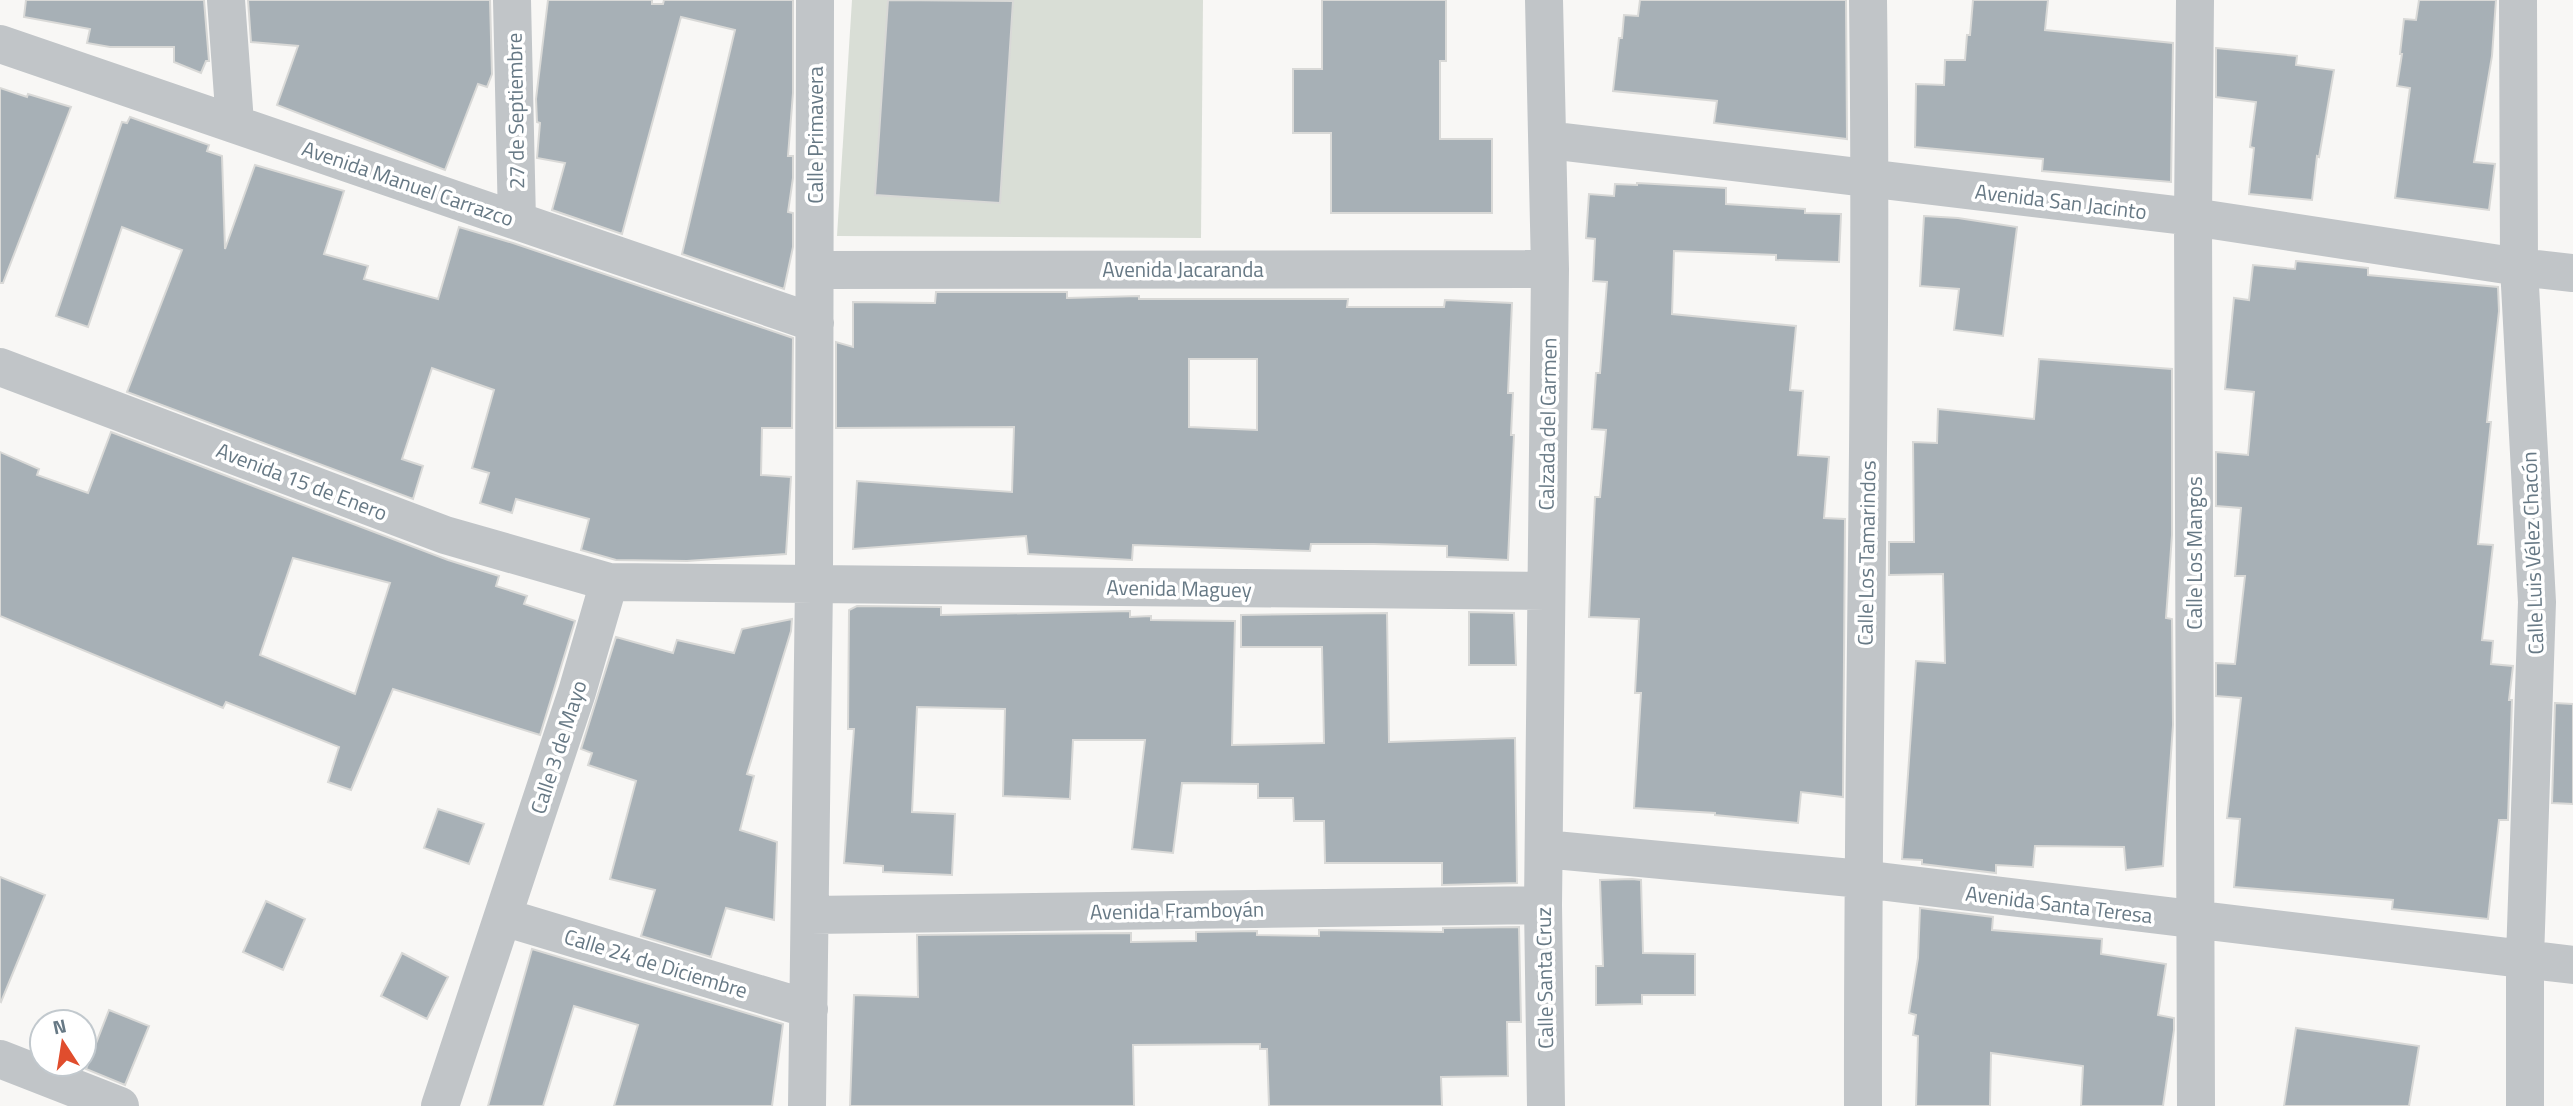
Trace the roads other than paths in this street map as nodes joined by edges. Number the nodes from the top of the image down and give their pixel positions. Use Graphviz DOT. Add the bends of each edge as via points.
graph roads {
  1 [pos="226,0"];
  2 [pos="512,0"];
  3 [pos="816,0"];
  4 [pos="1544,0"];
  5 [pos="1868,0"];
  6 [pos="2195,0"];
  7 [pos="2518,0"];
  8 [pos="0,44"];
  9 [pos="235,123"];
  10 [pos="1548,140"];
  11 [pos="1870,177"];
  12 [pos="2193,217"];
  13 [pos="517,221"];
  14 [pos="2519,267"];
  15 [pos="1550,268"];
  16 [pos="815,270"];
  17 [pos="2573,273"];
  18 [pos="816,323"];
  19 [pos="0,367"];
  20 [pos="609,582"];
  21 [pos="814,584"];
  22 [pos="1545,591"];
  23 [pos="1544,849"];
  24 [pos="1862,879"];
  25 [pos="1543,905"];
  26 [pos="811,915"];
  27 [pos="503,917"];
  28 [pos="2195,921"];
  29 [pos="2525,958"];
  30 [pos="2573,965"];
  31 [pos="809,1009"];
  32 [pos="0,1059"];
  33 [pos="120,1106"];
  34 [pos="440,1106"];
  35 [pos="807,1106"];
  36 [pos="1546,1106"];
  37 [pos="1863,1106"];
  38 [pos="2196,1106"];
  39 [pos="2525,1106"];
  1 -- 9 [label="street"];
  2 -- 13 [label="street, 27 de Septiembre"];
  3 -- 16 [label="street, Calle Primavera"];
  4 -- 10 [label="street, Calzada del Carmen"];
  5 -- 11 [label="street, Calle Los Tamarindos"];
  6 -- 12 [label="street, Calle Los Mangos"];
  7 -- 14 [label="street, Calle Luis Vélez Chacón"];
  8 -- 9 [label="street, Avenida Manuel Carrazco"];
  9 -- 13 [label="street, Avenida Manuel Carrazco"];
  10 -- 11 [label="street, Avenida San Jacinto"];
  10 -- 15 [label="street, Calzada del Carmen"];
  11 -- 12 [label="street, Avenida San Jacinto"];
  11 -- 24 [label="street, Calle Los Tamarindos"];
  12 -- 14 [label="street, Avenida San Jacinto"];
  12 -- 28 [label="street, Calle Los Mangos"];
  13 -- 18 [label="street, Avenida Manuel Carrazco"];
  14 -- 17 [label="street, Avenida San Jacinto"];
  14 -- 29 [label="street, Calle Luis Vélez Chacón" via="2537,602"];
  15 -- 16 [label="street, Avenida Jacaranda"];
  15 -- 22 [label="street, Calzada del Carmen"];
  16 -- 18 [label="street, Calle Primavera"];
  18 -- 21 [label="street, Calle Primavera"];
  19 -- 20 [label="street, Avenida 15 de Enero" via="445,535"];
  20 -- 21 [label="street"];
  20 -- 27 [label="street, Calle 3 de Mayo"];
  21 -- 22 [label="street, Avenida Maguey"];
  21 -- 26 [label="street, Calle Primavera"];
  22 -- 23 [label="street, Calzada del Carmen"];
  23 -- 24 [label="street, Avenida Santa Teresa"];
  23 -- 25 [label="street, Calle Santa Cruz"];
  24 -- 28 [label="street, Avenida Santa Teresa"];
  24 -- 37 [label="street, Calle Los Tamarindos"];
  25 -- 26 [label="street, Avenida Framboyán"];
  25 -- 36 [label="street, Calle Santa Cruz"];
  26 -- 31 [label="street, Calle Primavera"];
  27 -- 31 [label="street, Calle 24 de Diciembre"];
  27 -- 34 [label="street, Calle 3 de Mayo"];
  28 -- 29 [label="street, Avenida Santa Teresa"];
  28 -- 38 [label="street, Calle Los Mangos"];
  29 -- 30 [label="street, Avenida Santa Teresa"];
  29 -- 39 [label="street, Calle Luis Vélez Chacón"];
  31 -- 35 [label="street, Calle Primavera"];
  32 -- 33 [label="street"];
}
